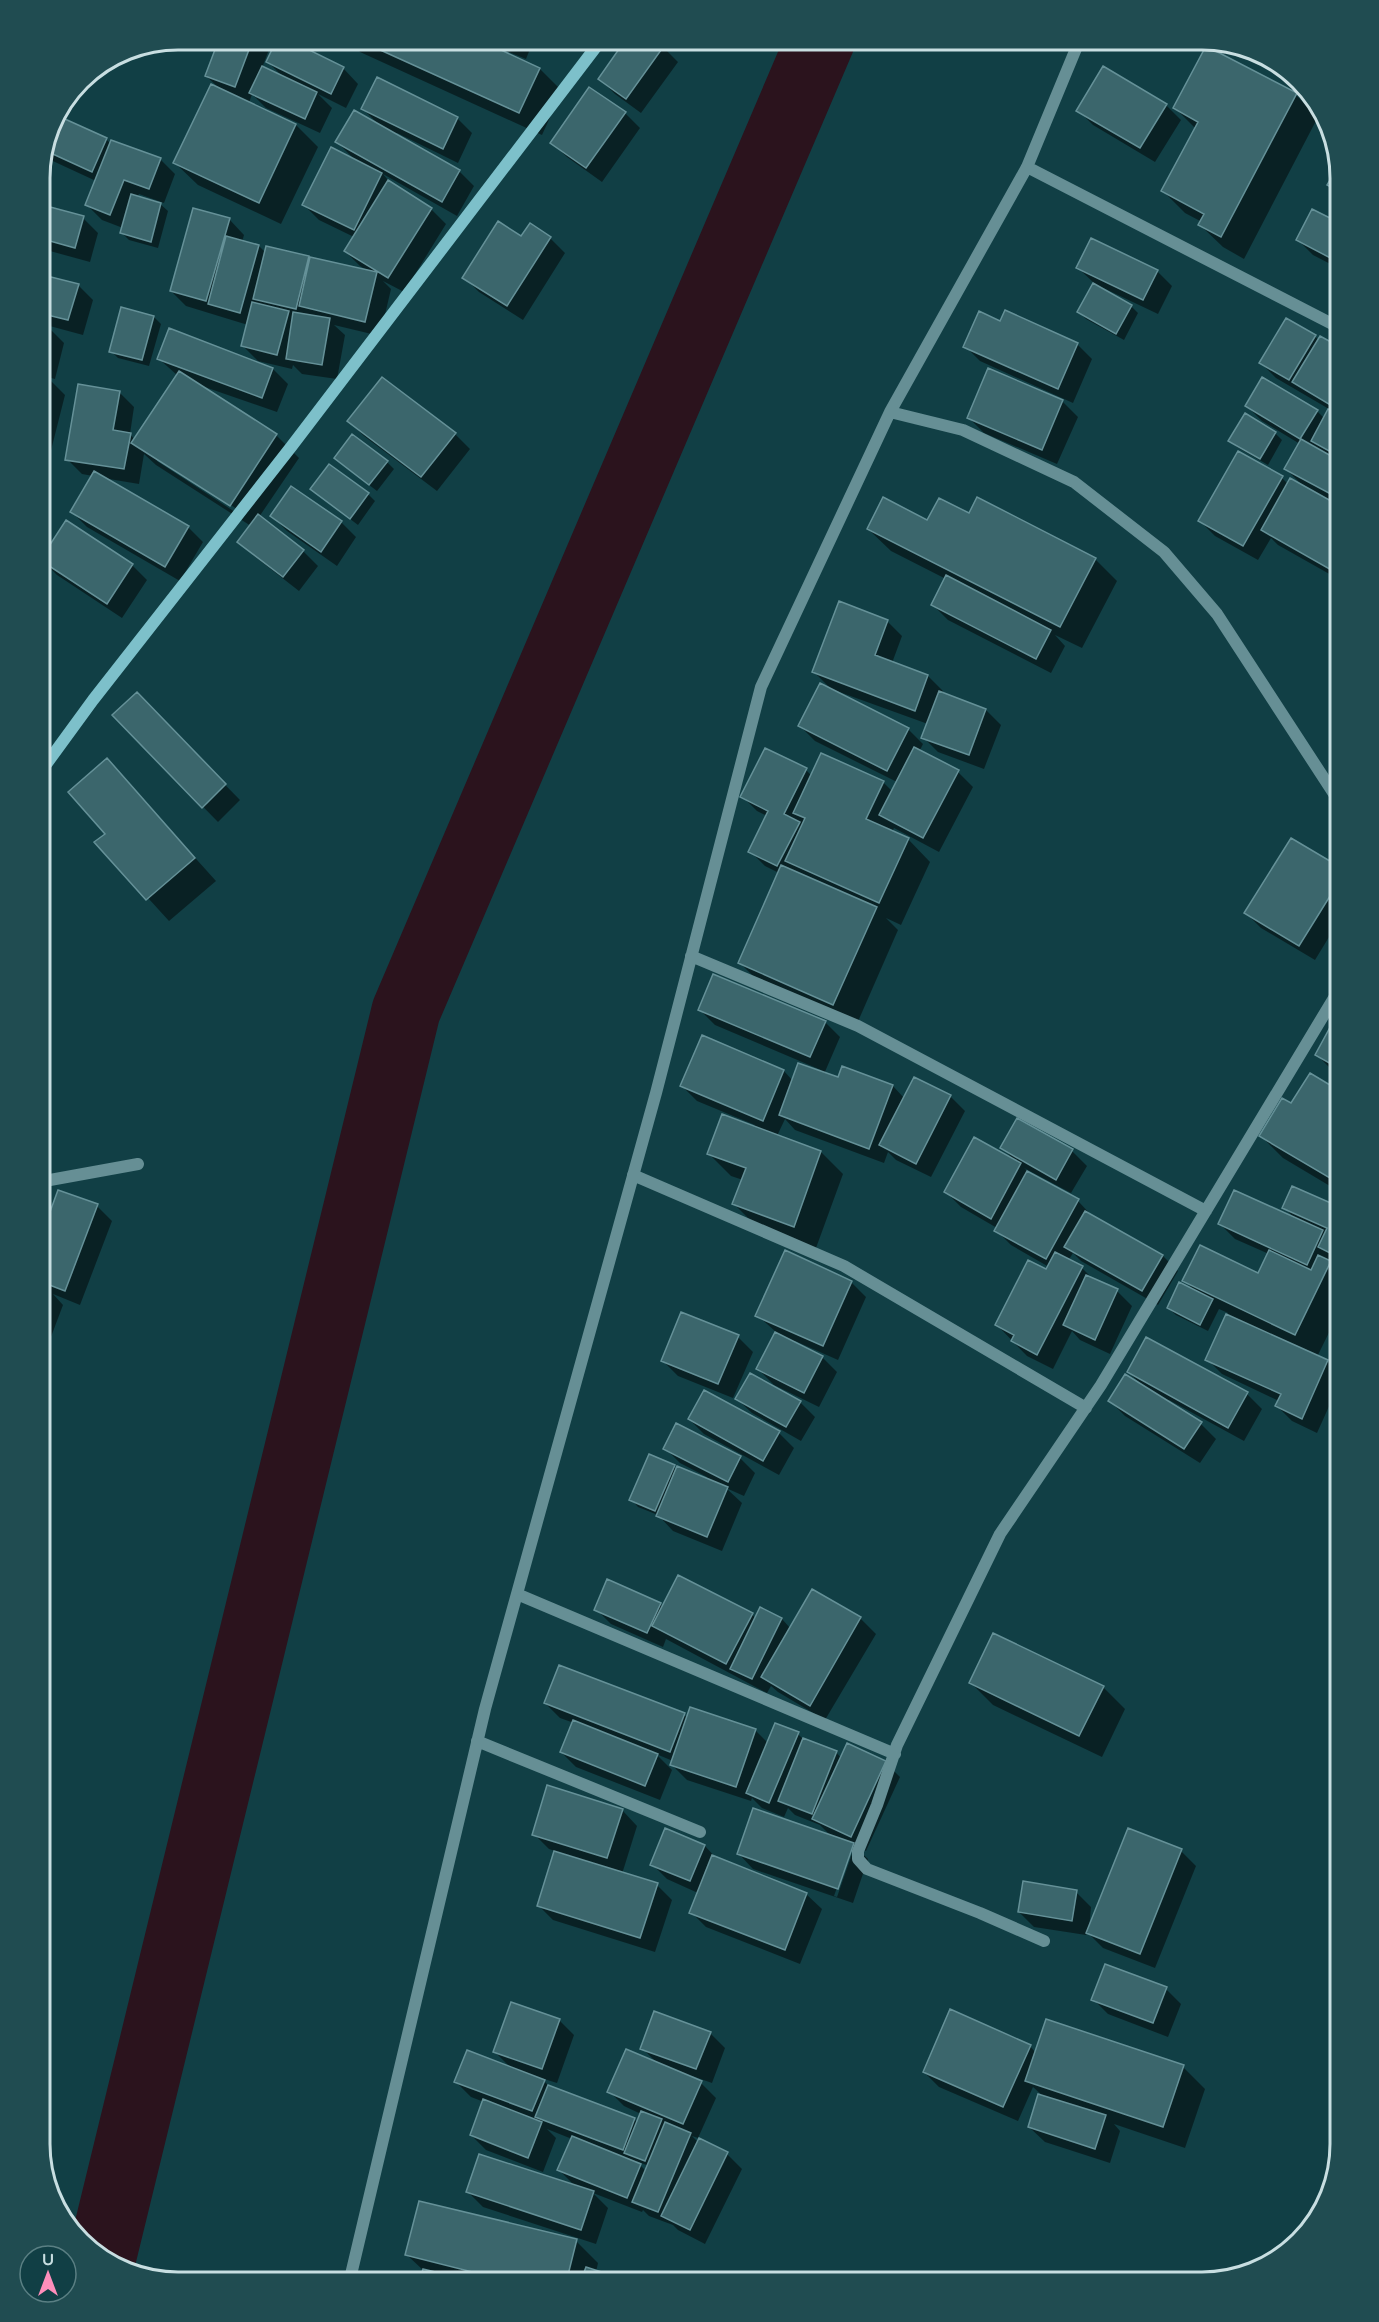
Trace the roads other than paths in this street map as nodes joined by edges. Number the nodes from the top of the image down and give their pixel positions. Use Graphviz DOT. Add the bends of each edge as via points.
graph roads {
  1 [pos="594,50"];
  2 [pos="1075,50"];
  3 [pos="1027,167"];
  4 [pos="1330,323"];
  5 [pos="890,412"];
  6 [pos="50,759"];
  7 [pos="1330,788"];
  8 [pos="691,956"];
  9 [pos="1330,1005"];
  10 [pos="138,1164"];
  11 [pos="633,1175"];
  12 [pos="50,1180"];
  13 [pos="1206,1211"];
  14 [pos="1086,1408"];
  15 [pos="517,1594"];
  16 [pos="477,1741"];
  17 [pos="895,1754"];
  18 [pos="700,1832"];
  19 [pos="1044,1941"];
  20 [pos="352,2272"];
  1 -- 6 [label="street"];
  2 -- 3 [label="street"];
  3 -- 4 [label="street"];
  3 -- 5 [label="street"];
  5 -- 7 [label="street" via="963,430 1074,482 1164,552 1217,614"];
  5 -- 8 [label="street" via="761,687"];
  8 -- 11 [label="street"];
  8 -- 13 [label="street" via="858,1026"];
  9 -- 13 [label="street"];
  10 -- 12 [label="street"];
  11 -- 14 [label="street" via="844,1266"];
  11 -- 15 [label="street"];
  13 -- 14 [label="street"];
  14 -- 17 [label="street" via="1000,1534"];
  15 -- 16 [label="street"];
  15 -- 17 [label="street"];
  16 -- 18 [label="street"];
  16 -- 20 [label="street"];
  17 -- 19 [label="street" via="858,1851 861,1864"];
}
